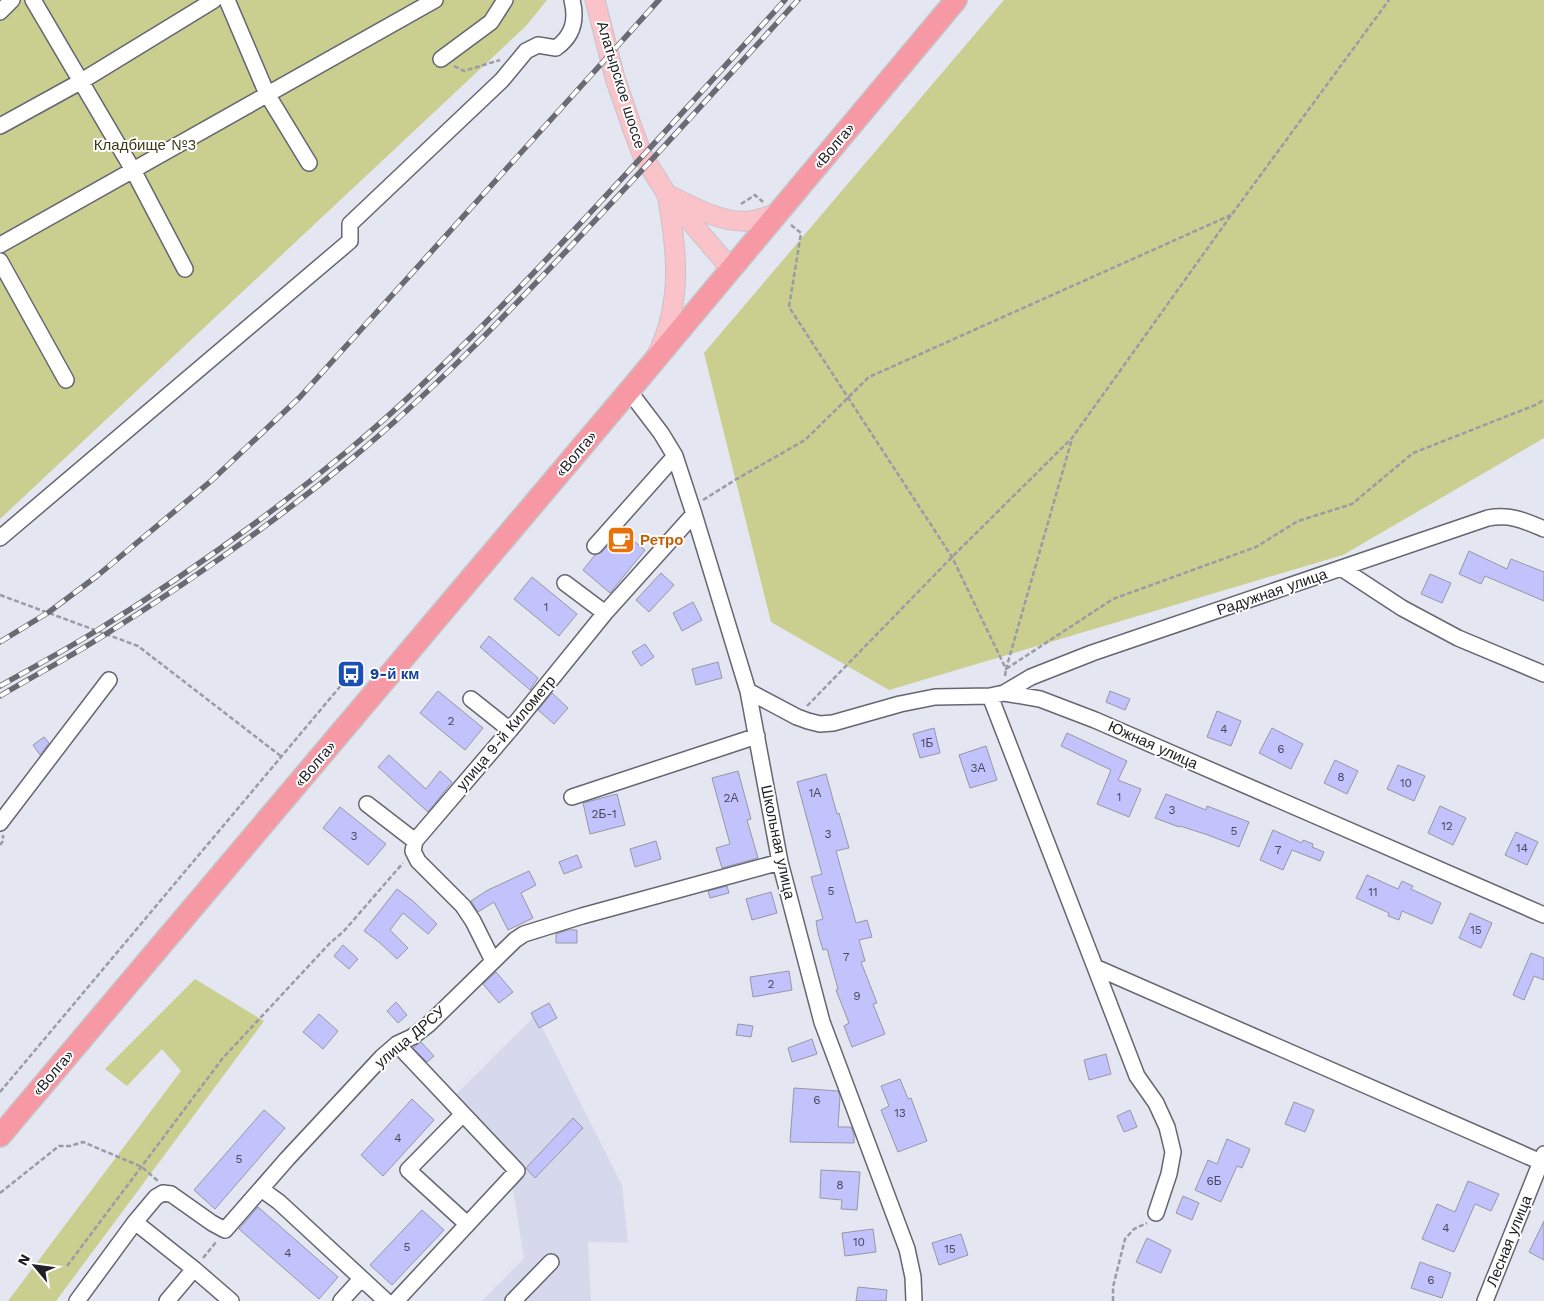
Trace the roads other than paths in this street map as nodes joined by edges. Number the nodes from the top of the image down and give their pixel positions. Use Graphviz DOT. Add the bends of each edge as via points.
graph roads {
  1 [pos="12,0"];
  2 [pos="33,0"];
  3 [pos="214,0"];
  4 [pos="227,0"];
  5 [pos="435,0"];
  6 [pos="505,0"];
  7 [pos="572,0"];
  8 [pos="595,0"];
  9 [pos="956,0"];
  10 [pos="0,12"];
  11 [pos="441,59"];
  12 [pos="80,82"];
  13 [pos="267,94"];
  14 [pos="0,126"];
  15 [pos="309,163"];
  16 [pos="133,170"];
  17 [pos="666,193"];
  18 [pos="778,214"];
  19 [pos="0,245"];
  20 [pos="0,261"];
  21 [pos="185,269"];
  22 [pos="731,269"];
  23 [pos="653,362"];
  24 [pos="66,380"];
  25 [pos="629,392"];
  26 [pos="675,456"];
  27 [pos="693,510"];
  28 [pos="1544,529"];
  29 [pos="0,538"];
  30 [pos="595,546"];
  31 [pos="1340,568"];
  32 [pos="565,583"];
  33 [pos="605,613"];
  34 [pos="1544,674"];
  35 [pos="109,680"];
  36 [pos="748,691"];
  37 [pos="997,694"];
  38 [pos="471,699"];
  39 [pos="510,730"];
  40 [pos="757,736"];
  41 [pos="572,797"];
  42 [pos="367,804"];
  43 [pos="0,823"];
  44 [pos="414,846"];
  45 [pos="780,862"];
  46 [pos="1544,915"];
  47 [pos="493,961"];
  48 [pos="1095,967"];
  49 [pos="398,1044"];
  50 [pos="463,1114"];
  51 [pos="0,1136"];
  52 [pos="1542,1158"];
  53 [pos="261,1189"];
  54 [pos="1156,1213"];
  55 [pos="136,1222"];
  56 [pos="467,1224"];
  57 [pos="551,1262"];
  58 [pos="194,1269"];
  59 [pos="361,1278"];
  60 [pos="76,1301"];
  61 [pos="167,1301"];
  62 [pos="230,1301"];
  63 [pos="341,1301"];
  64 [pos="386,1301"];
  65 [pos="396,1301"];
  66 [pos="514,1301"];
  67 [pos="914,1301"];
  68 [pos="1485,1301"];
  1 -- 10 [label="street"];
  2 -- 12 [label="street"];
  3 -- 12 [label="street"];
  4 -- 13 [label="street"];
  5 -- 13 [label="street"];
  6 -- 11 [label="street" via="491,22"];
  7 -- 29 [label="street" via="575,13 572,30 565,42 556,48 538,45 526,51 502,80 350,224 350,241"];
  8 -- 17 [label="main road, Алатырское шоссе" via="633,130 643,156"];
  9 -- 18 [label="highway, «Волга»"];
  12 -- 14 [label="street"];
  12 -- 16 [label="street"];
  13 -- 15 [label="street"];
  13 -- 16 [label="street"];
  16 -- 19 [label="street"];
  16 -- 21 [label="street"];
  17 -- 18 [label="main road" via="691,206 733,220 748,221"];
  17 -- 22 [label="main road"];
  17 -- 23 [label="main road" via="673,230 676,285 669,322"];
  18 -- 22 [label="highway, «Волга»"];
  20 -- 24 [label="street"];
  22 -- 23 [label="highway, «Волга»"];
  23 -- 25 [label="highway, «Волга»"];
  25 -- 26 [label="street, Школьная улица" via="661,432"];
  25 -- 51 [label="highway, «Волга»"];
  26 -- 27 [label="street, Школьная улица"];
  26 -- 30 [label="street"];
  27 -- 33 [label="street, улица 9-й Километр"];
  27 -- 36 [label="street, Школьная улица"];
  28 -- 31 [label="street, Радужная улица" via="1503,516 1488,518"];
  31 -- 34 [label="street" via="1402,608 1458,638"];
  31 -- 37 [label="street, Радужная улица" via="1092,653"];
  32 -- 33 [label="street"];
  33 -- 39 [label="street, улица 9-й Километр"];
  35 -- 43 [label="street"];
  36 -- 37 [label="street, Южная улица" via="820,724 935,697"];
  36 -- 40 [label="street, Школьная улица"];
  37 -- 46 [label="street, Южная улица" via="1040,699 1095,720"];
  37 -- 48 [label="street"];
  38 -- 39 [label="street"];
  39 -- 44 [label="street, улица 9-й Километр"];
  40 -- 41 [label="street"];
  40 -- 45 [label="street, Школьная улица"];
  42 -- 44 [label="street"];
  44 -- 47 [label="street" via="418,860 463,906"];
  45 -- 47 [label="street, улица ДРСУ" via="524,934"];
  45 -- 67 [label="street, Школьная улица" via="822,1022 907,1250"];
  47 -- 49 [label="street, улица ДРСУ" via="429,1024"];
  48 -- 52 [label="street"];
  48 -- 54 [label="street" via="1137,1076 1156,1103 1167,1127 1173,1152"];
  49 -- 50 [label="street"];
  49 -- 53 [label="street, улица ДРСУ" via="382,1057"];
  50 -- 56 [label="street" via="517,1171"];
  50 -- 56 [label="street" via="408,1170"];
  52 -- 68 [label="street, Лесная улица"];
  53 -- 55 [label="street, улица ДРСУ" via="225,1230 171,1194 163,1193"];
  53 -- 59 [label="street"];
  55 -- 58 [label="street"];
  55 -- 60 [label="street"];
  56 -- 65 [label="street"];
  57 -- 66 [label="street"];
  58 -- 61 [label="street"];
  58 -- 62 [label="street"];
  59 -- 63 [label="street"];
  59 -- 64 [label="street"];
}
